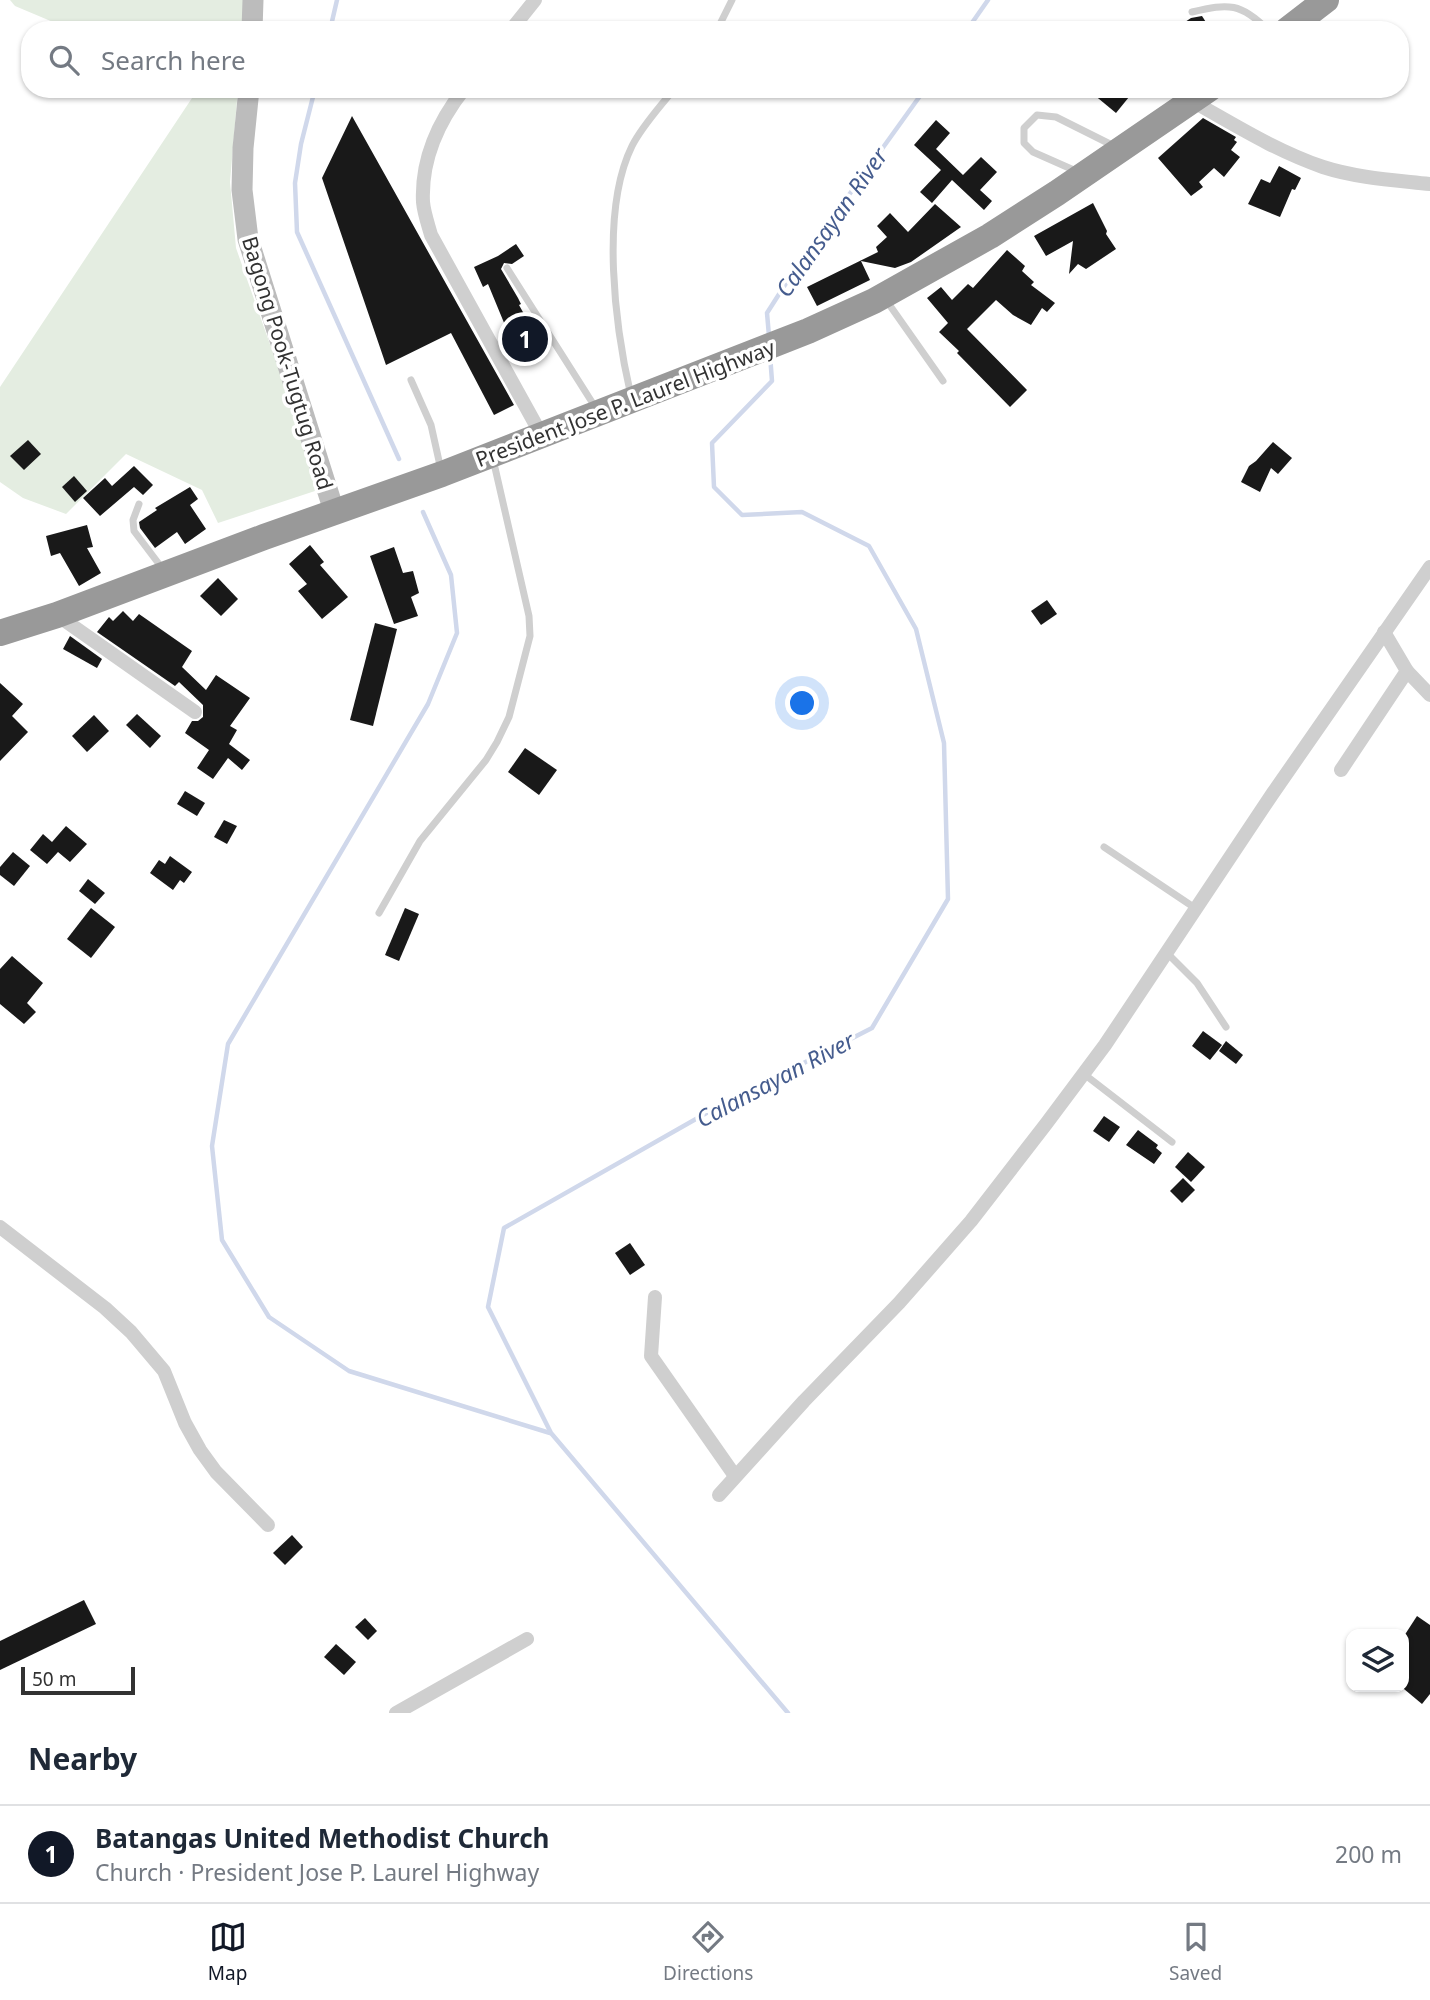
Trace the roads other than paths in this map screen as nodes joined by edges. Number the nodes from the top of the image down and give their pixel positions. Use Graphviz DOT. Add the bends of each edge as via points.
graph roads {
  1 [pos="253,0"];
  2 [pos="535,0"];
  3 [pos="732,0"];
  4 [pos="1326,0"];
  5 [pos="1192,12"];
  6 [pos="252,21"];
  7 [pos="518,21"];
  8 [pos="722,21"];
  9 [pos="1259,21"];
  10 [pos="1299,21"];
  11 [pos="248,98"];
  12 [pos="458,98"];
  13 [pos="667,98"];
  14 [pos="1197,98"];
  15 [pos="1205,98"];
  16 [pos="1121,149"];
  17 [pos="1084,175"];
  18 [pos="1430,184"];
  19 [pos="507,268"];
  20 [pos="883,296"];
  21 [pos="411,380"];
  22 [pos="943,381"];
  23 [pos="632,400"];
  24 [pos="599,413"];
  25 [pos="541,436"];
  26 [pos="492,455"];
  27 [pos="442,474"];
  28 [pos="139,503"];
  29 [pos="334,511"];
  30 [pos="1430,567"];
  31 [pos="167,574"];
  32 [pos="57,615"];
  33 [pos="1384,632"];
  34 [pos="0,633"];
  35 [pos="1407,671"];
  36 [pos="1430,695"];
  37 [pos="195,712"];
  38 [pos="1341,770"];
  39 [pos="1104,847"];
  40 [pos="1195,908"];
  41 [pos="379,913"];
  42 [pos="1166,951"];
  43 [pos="1226,1027"];
  44 [pos="1084,1074"];
  45 [pos="1172,1142"];
  46 [pos="0,1227"];
  47 [pos="655,1297"];
  48 [pos="735,1476"];
  49 [pos="719,1495"];
  50 [pos="268,1525"];
  51 [pos="527,1639"];
  52 [pos="396,1713"];
  1 -- 6 [label="street"];
  2 -- 7 [label="street"];
  3 -- 8 [label="lane"];
  4 -- 10 [label="highway"];
  5 -- 9 [label="lane" via="1234,6"];
  11 -- 29 [label="street, Bagong Pook-Tugtug Road" via="242,190 248,239"];
  12 -- 25 [label="street" via="436,132 425,161 423,204 431,235"];
  13 -- 23 [label="lane" via="632,146 617,193 614,257 620,345"];
  14 -- 16 [label="highway, President Jose P. Laurel Highway"];
  15 -- 18 [label="street" via="1277,149 1325,167"];
  16 -- 17 [label="highway, President Jose P. Laurel Highway"];
  16 -- 17 [label="lane" via="1056,117 1037,115 1024,128 1024,143 1033,152"];
  17 -- 20 [label="highway, President Jose P. Laurel Highway" via="990,236"];
  19 -- 24 [label="lane"];
  20 -- 22 [label="lane"];
  20 -- 23 [label="highway, President Jose P. Laurel Highway" via="808,331"];
  21 -- 27 [label="lane" via="430,425"];
  23 -- 24 [label="highway, President Jose P. Laurel Highway"];
  24 -- 25 [label="highway, President Jose P. Laurel Highway"];
  25 -- 26 [label="highway, President Jose P. Laurel Highway"];
  26 -- 27 [label="highway, President Jose P. Laurel Highway"];
  26 -- 41 [label="lane" via="530,636 509,716 497,742 415,849"];
  27 -- 29 [label="highway, President Jose P. Laurel Highway"];
  28 -- 31 [label="lane" via="134,531"];
  29 -- 31 [label="highway, President Jose P. Laurel Highway"];
  30 -- 33 [label="street"];
  31 -- 32 [label="highway, President Jose P. Laurel Highway"];
  32 -- 34 [label="highway, President Jose P. Laurel Highway"];
  32 -- 37 [label="street"];
  33 -- 35 [label="street"];
  33 -- 40 [label="street"];
  35 -- 36 [label="street"];
  35 -- 38 [label="street"];
  39 -- 40 [label="lane"];
  40 -- 42 [label="street"];
  42 -- 43 [label="lane" via="1197,982"];
  42 -- 44 [label="street"];
  44 -- 45 [label="lane"];
  44 -- 48 [label="street" via="971,1221"];
  46 -- 50 [label="street" via="105,1307 139,1342 164,1371 200,1450"];
  47 -- 48 [label="street" via="651,1356"];
  48 -- 49 [label="street"];
  51 -- 52 [label="street"];
}
